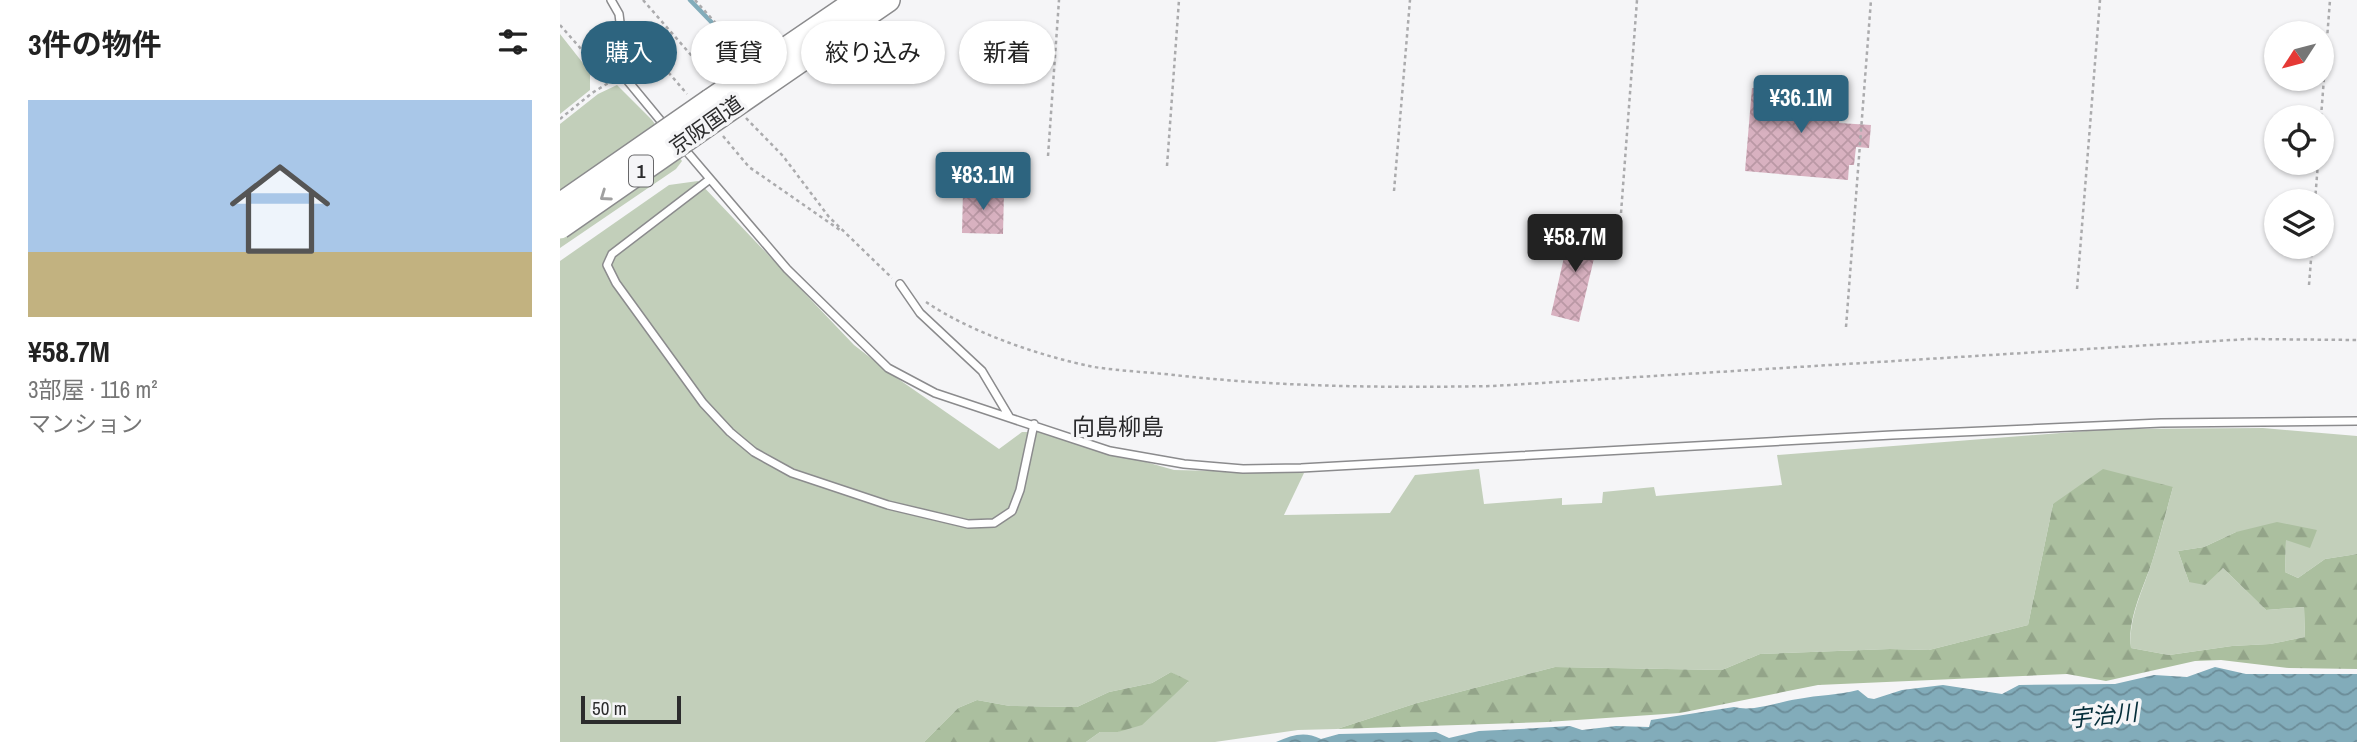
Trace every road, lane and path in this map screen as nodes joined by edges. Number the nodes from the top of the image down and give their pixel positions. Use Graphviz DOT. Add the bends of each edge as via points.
graph roads {
  1 [pos="611,0"];
  2 [pos="643,0"];
  3 [pos="695,0"];
  4 [pos="858,0"];
  5 [pos="888,0"];
  6 [pos="1059,0"];
  7 [pos="1179,0"];
  8 [pos="1410,0"];
  9 [pos="1637,0"];
  10 [pos="1871,0"];
  11 [pos="2100,0"];
  12 [pos="2330,0"];
  13 [pos="620,21"];
  14 [pos="714,21"];
  15 [pos="560,24"];
  16 [pos="581,48"];
  17 [pos="607,84"];
  18 [pos="629,84"];
  19 [pos="722,104"];
  20 [pos="2322,105"];
  21 [pos="560,119"];
  22 [pos="1048,156"];
  23 [pos="1167,166"];
  24 [pos="710,179"];
  25 [pos="1394,191"];
  26 [pos="560,205"];
  27 [pos="1621,212"];
  28 [pos="560,227"];
  29 [pos="2311,259"];
  30 [pos="900,284"];
  31 [pos="2309,285"];
  32 [pos="2077,289"];
  33 [pos="1846,327"];
  34 [pos="2357,340"];
  35 [pos="1010,418"];
  36 [pos="2357,421"];
  37 [pos="1034,424"];
  1 -- 13 [label="lane"];
  2 -- 19 [label="path"];
  3 -- 14 [label="path"];
  4 -- 19 [label="highway, 京阪国道 / 1"];
  5 -- 19 [label="highway, 京阪国道 / 1"];
  6 -- 22 [label="path"];
  7 -- 23 [label="path"];
  8 -- 25 [label="path"];
  9 -- 27 [label="path"];
  10 -- 33 [label="path"];
  11 -- 32 [label="path"];
  12 -- 20 [label="path"];
  15 -- 16 [label="path"];
  17 -- 21 [label="path"];
  18 -- 24 [label="lane"];
  19 -- 26 [label="highway, 京阪国道 / 1, bridge"];
  19 -- 28 [label="highway, 京阪国道 / 1, one-way, bridge"];
  19 -- 30 [label="path" via="783,156 829,217"];
  24 -- 35 [label="lane" via="787,269 888,368 935,393"];
  24 -- 37 [label="lane" via="612,254 607,265 704,403 754,452 792,473 888,505 968,524 994,523 1012,511"];
  29 -- 31 [label="path"];
  30 -- 34 [label="path" via="943,314 1001,341 1094,366 1222,381 1370,388 1493,386 2248,339"];
  30 -- 35 [label="lane" via="920,313 982,371"];
  35 -- 37 [label="lane"];
  36 -- 37 [label="lane" via="2107,425 1243,469 1110,451"];
}
